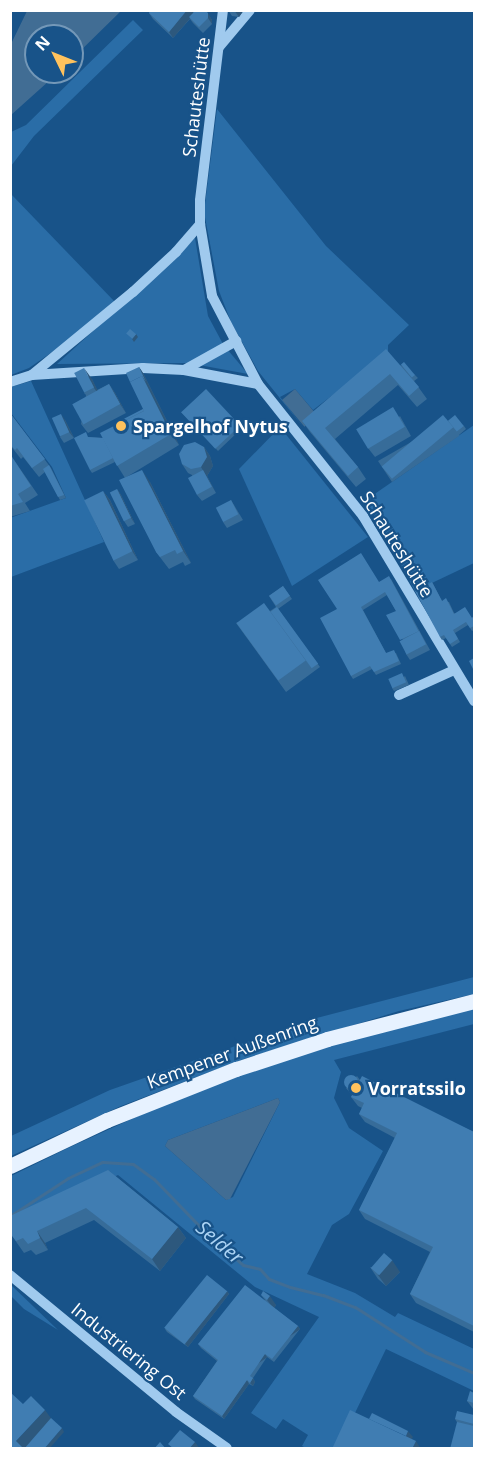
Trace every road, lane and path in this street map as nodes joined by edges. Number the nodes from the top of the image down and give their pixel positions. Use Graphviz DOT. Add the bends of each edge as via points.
graph roads {
  1 [pos="223,10"];
  2 [pos="250,10"];
  3 [pos="218,48"];
  4 [pos="200,224"];
  5 [pos="236,341"];
  6 [pos="184,370"];
  7 [pos="32,375"];
  8 [pos="10,382"];
  9 [pos="258,384"];
  10 [pos="454,670"];
  11 [pos="399,695"];
  12 [pos="474,701"];
  13 [pos="474,1000"];
  14 [pos="10,1166"];
  15 [pos="11,1275"];
  16 [pos="227,1449"];
  1 -- 3 [label="street, Schauteshütte"];
  2 -- 3 [label="street"];
  3 -- 4 [label="street, Schauteshütte"];
  4 -- 5 [label="street, Schauteshütte" via="212,296"];
  4 -- 7 [label="street" via="133,292"];
  5 -- 6 [label="street"];
  5 -- 9 [label="street, Schauteshütte"];
  6 -- 7 [label="street" via="143,368"];
  6 -- 9 [label="street"];
  7 -- 8 [label="street"];
  9 -- 10 [label="street, Schauteshütte" via="363,516"];
  10 -- 11 [label="street"];
  10 -- 12 [label="street, Schauteshütte"];
  13 -- 14 [label="main road, Kempener Außenring" via="337,1036 236,1069 107,1120"];
  15 -- 16 [label="street, Industriering Ost"];
}
